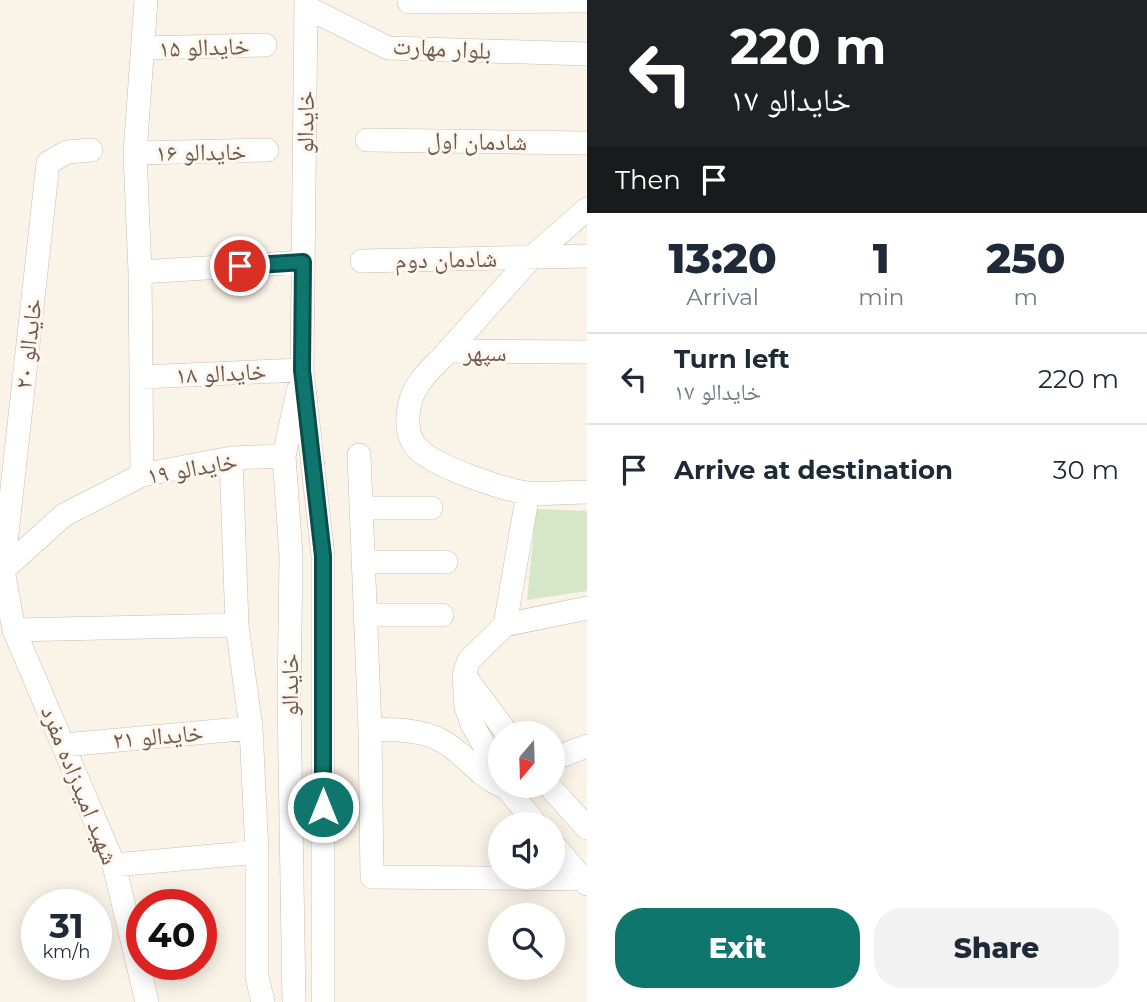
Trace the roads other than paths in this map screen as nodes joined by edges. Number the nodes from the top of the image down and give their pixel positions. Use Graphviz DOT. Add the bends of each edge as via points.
graph roads {
  1 [pos="146,0"];
  2 [pos="587,1"];
  3 [pos="409,2"];
  4 [pos="306,4"];
  5 [pos="265,45"];
  6 [pos="142,48"];
  7 [pos="587,54"];
  8 [pos="367,140"];
  9 [pos="587,143"];
  10 [pos="91,150"];
  11 [pos="267,150"];
  12 [pos="135,153"];
  13 [pos="587,209"];
  14 [pos="587,256"];
  15 [pos="531,258"];
  16 [pos="362,261"];
  17 [pos="303,262"];
  18 [pos="140,272"];
  19 [pos="448,351"];
  20 [pos="587,352"];
  21 [pos="302,370"];
  22 [pos="141,377"];
  23 [pos="359,455"];
  24 [pos="285,456"];
  25 [pos="231,458"];
  26 [pos="142,475"];
  27 [pos="587,492"];
  28 [pos="528,493"];
  29 [pos="362,508"];
  30 [pos="431,508"];
  31 [pos="365,562"];
  32 [pos="446,562"];
  33 [pos="4,570"];
  34 [pos="587,608"];
  35 [pos="366,615"];
  36 [pos="442,615"];
  37 [pos="237,625"];
  38 [pos="505,625"];
  39 [pos="14,630"];
  40 [pos="464,675"];
  41 [pos="498,721"];
  42 [pos="251,728"];
  43 [pos="370,729"];
  44 [pos="64,745"];
  45 [pos="587,746"];
  46 [pos="565,754"];
  47 [pos="488,756"];
  48 [pos="488,779"];
  49 [pos="514,798"];
  50 [pos="560,798"];
  51 [pos="526,812"];
  52 [pos="587,828"];
  53 [pos="257,852"];
  54 [pos="565,859"];
  55 [pos="114,864"];
  56 [pos="584,881"];
  57 [pos="147,1002"];
  58 [pos="263,1002"];
  59 [pos="294,1002"];
  60 [pos="323,1002"];
  1 -- 6 [label="street"];
  2 -- 3 [label="street"];
  4 -- 7 [label="street, بلوار مهارت" via="388,48"];
  4 -- 17 [label="street, خایدالو"];
  5 -- 6 [label="street, خایدالو ۱۵"];
  6 -- 12 [label="street"];
  8 -- 9 [label="street, شادمان اول"];
  10 -- 33 [label="street, خایدالو ۲۰" via="66,152 48,163"];
  11 -- 12 [label="street, خایدالو ۱۶"];
  12 -- 18 [label="street"];
  13 -- 15 [label="street"];
  14 -- 15 [label="street, شادمان دوم"];
  15 -- 16 [label="street, شادمان دوم"];
  15 -- 19 [label="street"];
  17 -- 18 [label="street"];
  17 -- 21 [label="street, خایدالو"];
  18 -- 22 [label="street"];
  19 -- 20 [label="street, سپهر"];
  19 -- 28 [label="street, سپهر" via="418,384 408,413 408,433 418,449 439,462 477,479"];
  21 -- 22 [label="street, خایدالو ۱۸"];
  21 -- 24 [label="street, خایدالو"];
  21 -- 60 [label="street, خایدالو" via="323,556"];
  22 -- 26 [label="street"];
  23 -- 29 [label="street"];
  24 -- 25 [label="street, خایدالو ۱۹"];
  24 -- 59 [label="street, خایدالو" via="291,556"];
  25 -- 26 [label="street, خایدالو ۱۹"];
  25 -- 37 [label="street"];
  26 -- 33 [label="street, خایدالو ۱۹" via="64,515"];
  27 -- 28 [label="street"];
  28 -- 38 [label="street"];
  29 -- 30 [label="street"];
  29 -- 31 [label="street"];
  31 -- 32 [label="street"];
  31 -- 35 [label="street"];
  33 -- 39 [label="street, شهید امیدزاده مفرد"];
  34 -- 38 [label="street"];
  35 -- 36 [label="street"];
  35 -- 43 [label="street"];
  37 -- 39 [label="street"];
  37 -- 42 [label="street"];
  38 -- 40 [label="street" via="469,660"];
  39 -- 44 [label="street, شهید امیدزاده مفرد"];
  40 -- 41 [label="street"];
  40 -- 47 [label="street" via="466,707"];
  42 -- 44 [label="street, خایدالو ۲۱"];
  42 -- 53 [label="street"];
  43 -- 48 [label="street" via="440,740"];
  43 -- 56 [label="street" via="372,877"];
  44 -- 55 [label="street, شهید امیدزاده مفرد"];
  45 -- 46 [label="street"];
  49 -- 51 [label="street"];
  50 -- 52 [label="street"];
  53 -- 55 [label="street"];
  53 -- 58 [label="street" via="257,977"];
  54 -- 56 [label="street"];
  55 -- 57 [label="street, شهید امیدزاده مفرد"];
}
